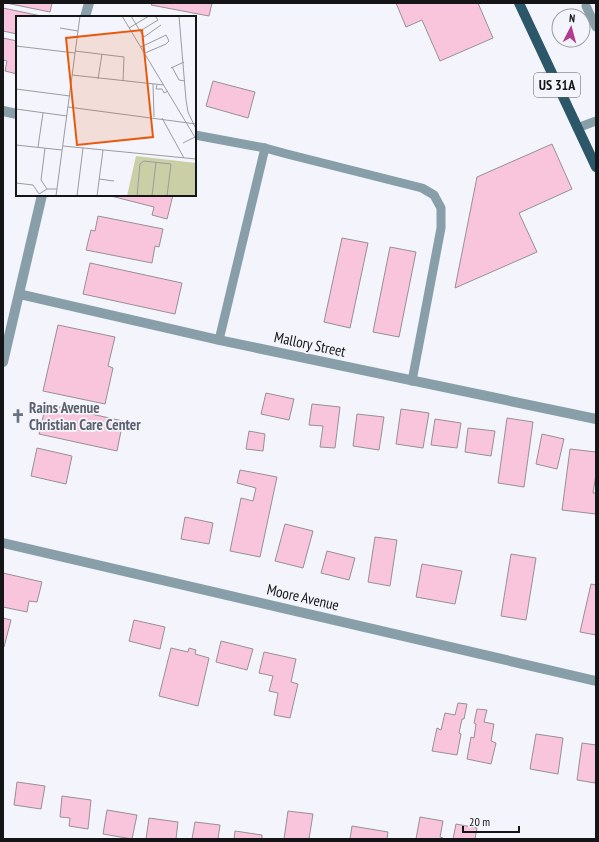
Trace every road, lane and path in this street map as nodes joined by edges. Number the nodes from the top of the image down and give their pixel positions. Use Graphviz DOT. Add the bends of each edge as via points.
graph roads {
  1 [pos="89,3"];
  2 [pos="519,3"];
  3 [pos="588,4"];
  4 [pos="85,16"];
  5 [pos="596,27"];
  6 [pos="3,111"];
  7 [pos="16,114"];
  8 [pos="596,121"];
  9 [pos="577,128"];
  10 [pos="196,134"];
  11 [pos="265,148"];
  12 [pos="596,167"];
  13 [pos="42,196"];
  14 [pos="19,294"];
  15 [pos="219,340"];
  16 [pos="3,362"];
  17 [pos="412,381"];
  18 [pos="596,419"];
  19 [pos="3,543"];
  20 [pos="596,681"];
  1 -- 4 [label="street"];
  2 -- 9 [label="main road, US 31A"];
  3 -- 5 [label="lane"];
  6 -- 7 [label="street"];
  8 -- 9 [label="lane"];
  9 -- 12 [label="main road, US 31A"];
  10 -- 11 [label="lane"];
  11 -- 15 [label="lane"];
  11 -- 17 [label="lane" via="422,188 434,195 441,208 441,228"];
  13 -- 14 [label="street"];
  14 -- 15 [label="street, Mallory Street"];
  14 -- 16 [label="street"];
  15 -- 17 [label="street, Mallory Street"];
  17 -- 18 [label="street, Mallory Street"];
  19 -- 20 [label="street, Moore Avenue"];
}
